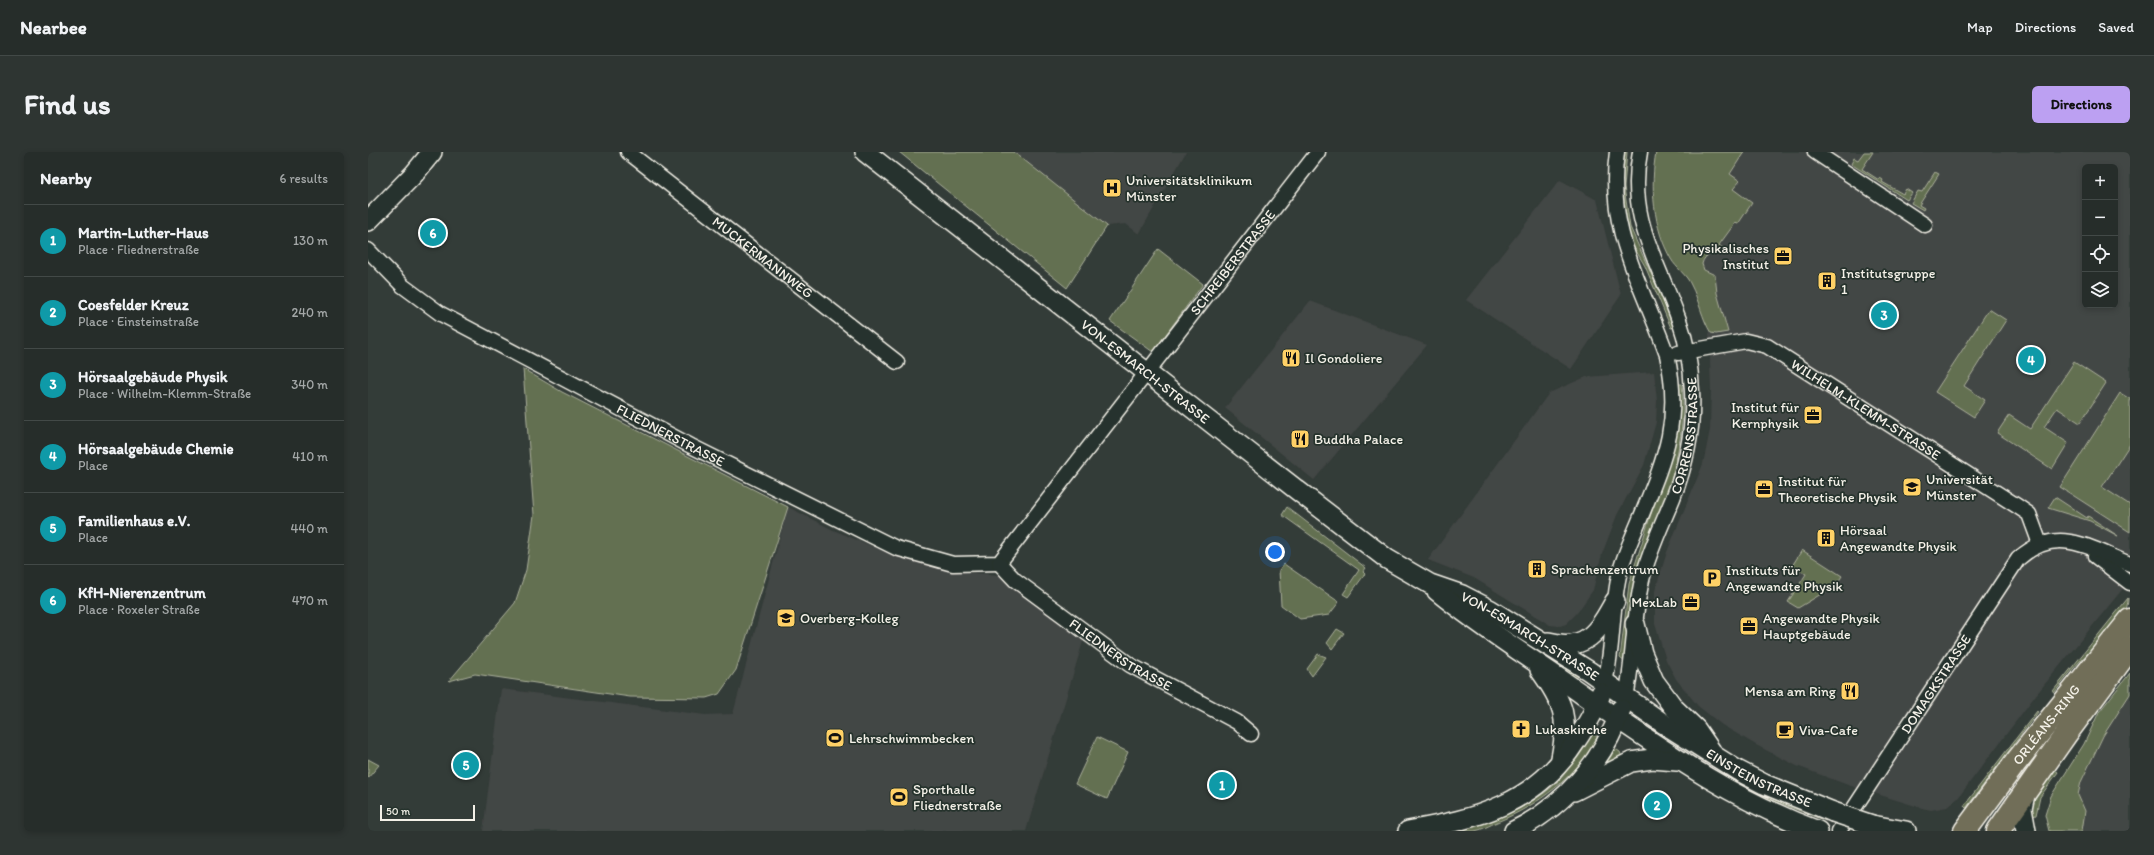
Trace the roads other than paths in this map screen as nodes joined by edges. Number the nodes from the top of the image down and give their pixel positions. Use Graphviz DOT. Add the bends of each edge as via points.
graph roads {
  1 [pos="432,152"];
  2 [pos="628,152"];
  3 [pos="865,152"];
  4 [pos="1318,152"];
  5 [pos="1617,152"];
  6 [pos="1640,152"];
  7 [pos="1815,152"];
  8 [pos="368,221"];
  9 [pos="1925,225"];
  10 [pos="368,250"];
  11 [pos="1687,352"];
  12 [pos="1667,355"];
  13 [pos="897,362"];
  14 [pos="1147,372"];
  15 [pos="2040,544"];
  16 [pos="2081,545"];
  17 [pos="999,563"];
  18 [pos="2130,564"];
  19 [pos="2130,583"];
  20 [pos="1430,584"];
  21 [pos="1615,601"];
  22 [pos="2130,620"];
  23 [pos="1635,624"];
  24 [pos="1537,639"];
  25 [pos="2130,648"];
  26 [pos="1535,662"];
  27 [pos="1605,682"];
  28 [pos="1626,696"];
  29 [pos="1597,705"];
  30 [pos="1618,720"];
  31 [pos="1251,734"];
  32 [pos="1717,758"];
  33 [pos="1680,762"];
  34 [pos="1560,764"];
  35 [pos="2026,789"];
  36 [pos="1569,793"];
  37 [pos="1408,831"];
  38 [pos="1514,831"];
  39 [pos="1818,831"];
  40 [pos="1839,831"];
  41 [pos="1906,831"];
  42 [pos="1965,831"];
  43 [pos="1998,831"];
  44 [pos="2026,831"];
  1 -- 8 [label="main road"];
  2 -- 13 [label="street, MUCKERMANNWEG"];
  3 -- 14 [label="main road, VON-ESMARCH-STRASSE"];
  4 -- 14 [label="street, SCHREIBERSTRASSE"];
  5 -- 12 [label="street, CORRENSSTRASSE" via="1615,192 1622,238"];
  6 -- 11 [label="street, CORRENSSTRASSE" via="1637,183 1642,225 1679,319"];
  7 -- 9 [label="street"];
  10 -- 17 [label="street, FLIEDNERSTRASSE" via="403,286 441,314 691,446 896,548 953,564"];
  11 -- 12 [label="street, WILHELM-KLEMM-STRASSE"];
  11 -- 15 [label="street, WILHELM-KLEMM-STRASSE" via="1746,341 1767,346 2029,514"];
  11 -- 23 [label="street, CORRENSSTRASSE" via="1692,393 1689,441 1676,490 1649,555 1638,599"];
  12 -- 21 [label="street, CORRENSSTRASSE" via="1673,403 1668,446 1627,550"];
  14 -- 17 [label="street"];
  14 -- 20 [label="main road, VON-ESMARCH-STRASSE" via="1369,546"];
  15 -- 16 [label="street" via="2050,540 2064,540"];
  15 -- 40 [label="street, DOMAGKSTRASSE" via="2023,554 2013,565"];
  16 -- 18 [label="street"];
  16 -- 19 [label="street"];
  17 -- 31 [label="street, FLIEDNERSTRASSE" via="1015,580 1130,665 1237,722"];
  20 -- 24 [label="main road, VON-ESMARCH-STRASSE" via="1462,595"];
  20 -- 26 [label="main road, VON-ESMARCH-STRASSE" via="1478,624"];
  21 -- 24 [label="main road" via="1600,626 1582,642 1563,646"];
  21 -- 27 [label="street, CORRENSSTRASSE" via="1610,664"];
  22 -- 42 [label="main road, ORLÉANS-RING" via="2016,762"];
  23 -- 28 [label="street, CORRENSSTRASSE"];
  23 -- 32 [label="main road" via="1642,653 1654,681 1674,708 1696,729"];
  24 -- 27 [label="main road, VON-ESMARCH-STRASSE"];
  25 -- 35 [label="main road, ORLÉANS-RING"];
  26 -- 29 [label="main road, VON-ESMARCH-STRASSE"];
  26 -- 34 [label="main road" via="1552,687 1564,714 1566,730"];
  27 -- 28 [label="main road, VON-ESMARCH-STRASSE"];
  27 -- 29 [label="main road"];
  28 -- 30 [label="main road, CORRENSSTRASSE"];
  28 -- 32 [label="main road, EINSTEINSTRASSE"];
  29 -- 30 [label="main road, EINSTEINSTRASSE"];
  29 -- 34 [label="main road" via="1580,736"];
  30 -- 33 [label="main road, EINSTEINSTRASSE"];
  30 -- 36 [label="main road, CORRENSSTRASSE" via="1588,770"];
  32 -- 41 [label="main road, EINSTEINSTRASSE, bridge" via="1764,784 1833,812 1872,825"];
  33 -- 36 [label="main road" via="1652,759 1632,762"];
  33 -- 39 [label="main road, EINSTEINSTRASSE" via="1737,796 1775,815"];
  34 -- 37 [label="main road" via="1539,784 1499,808 1465,820"];
  35 -- 43 [label="main road, ORLÉANS-RING"];
  35 -- 44 [label="main road" via="2022,809"];
  36 -- 38 [label="main road" via="1547,812"];
}
